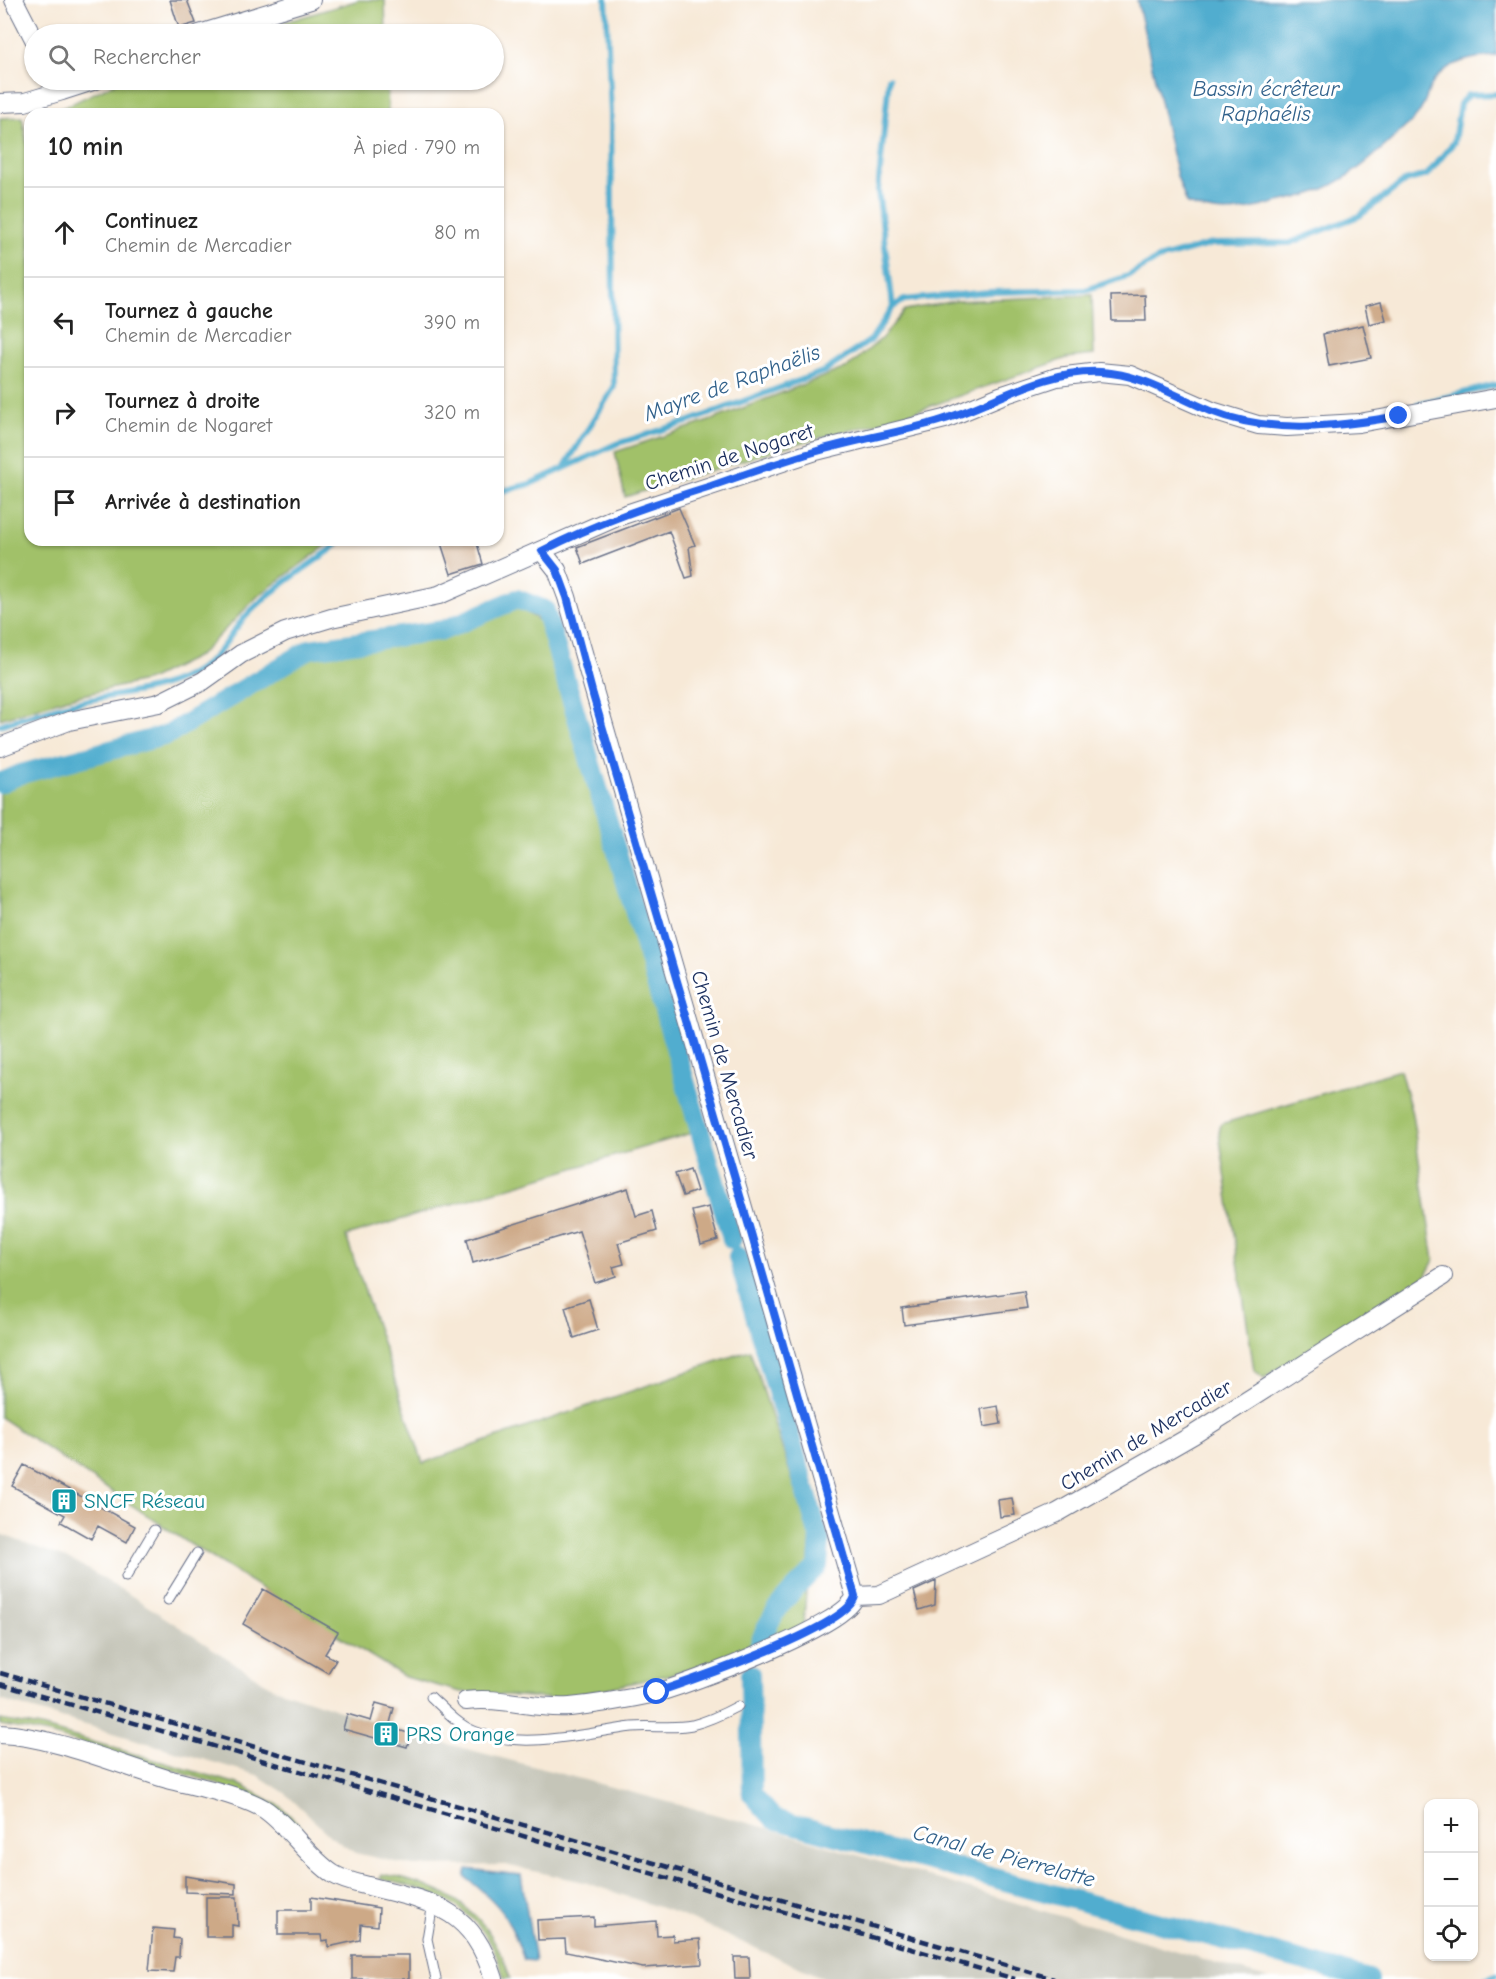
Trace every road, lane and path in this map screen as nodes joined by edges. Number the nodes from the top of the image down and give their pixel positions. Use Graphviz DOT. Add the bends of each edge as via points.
graph roads {
  1 [pos="14,0"];
  2 [pos="311,0"];
  3 [pos="26,24"];
  4 [pos="232,24"];
  5 [pos="50,90"];
  6 [pos="0,103"];
  7 [pos="1496,398"];
  8 [pos="542,551"];
  9 [pos="0,747"];
  10 [pos="1443,1276"];
  11 [pos="154,1530"];
  12 [pos="197,1553"];
  13 [pos="126,1577"];
  14 [pos="855,1596"];
  15 [pos="168,1600"];
  16 [pos="431,1697"];
  17 [pos="466,1701"];
  18 [pos="738,1706"];
  19 [pos="0,1734"];
  20 [pos="433,1903"];
  21 [pos="436,1979"];
  22 [pos="494,1979"];
  1 -- 3 [label="street"];
  2 -- 4 [label="street"];
  5 -- 6 [label="street" via="25,102"];
  7 -- 8 [label="street, Chemin de Nogaret" via="1359,423 1287,427 1258,425 1212,411 1130,375 1099,372 1057,376 945,419 816,451 627,513"];
  8 -- 9 [label="street, Chemin de Nogaret" via="440,595 285,632 159,703 69,722"];
  8 -- 14 [label="street, Chemin de Mercadier" via="557,570 567,597"];
  10 -- 14 [label="street, Chemin de Mercadier" via="1193,1435 1057,1513 879,1595"];
  11 -- 13 [label="lane"];
  12 -- 15 [label="lane"];
  14 -- 17 [label="street" via="843,1612 816,1629 724,1669 657,1692 567,1707 530,1706 485,1698"];
  16 -- 18 [label="lane" via="457,1721 475,1731 515,1739 690,1725 714,1719"];
  19 -- 20 [label="street" via="42,1741 266,1810 334,1874"];
  20 -- 21 [label="lane" via="427,1939"];
  20 -- 22 [label="street" via="456,1916 475,1937"];
}
